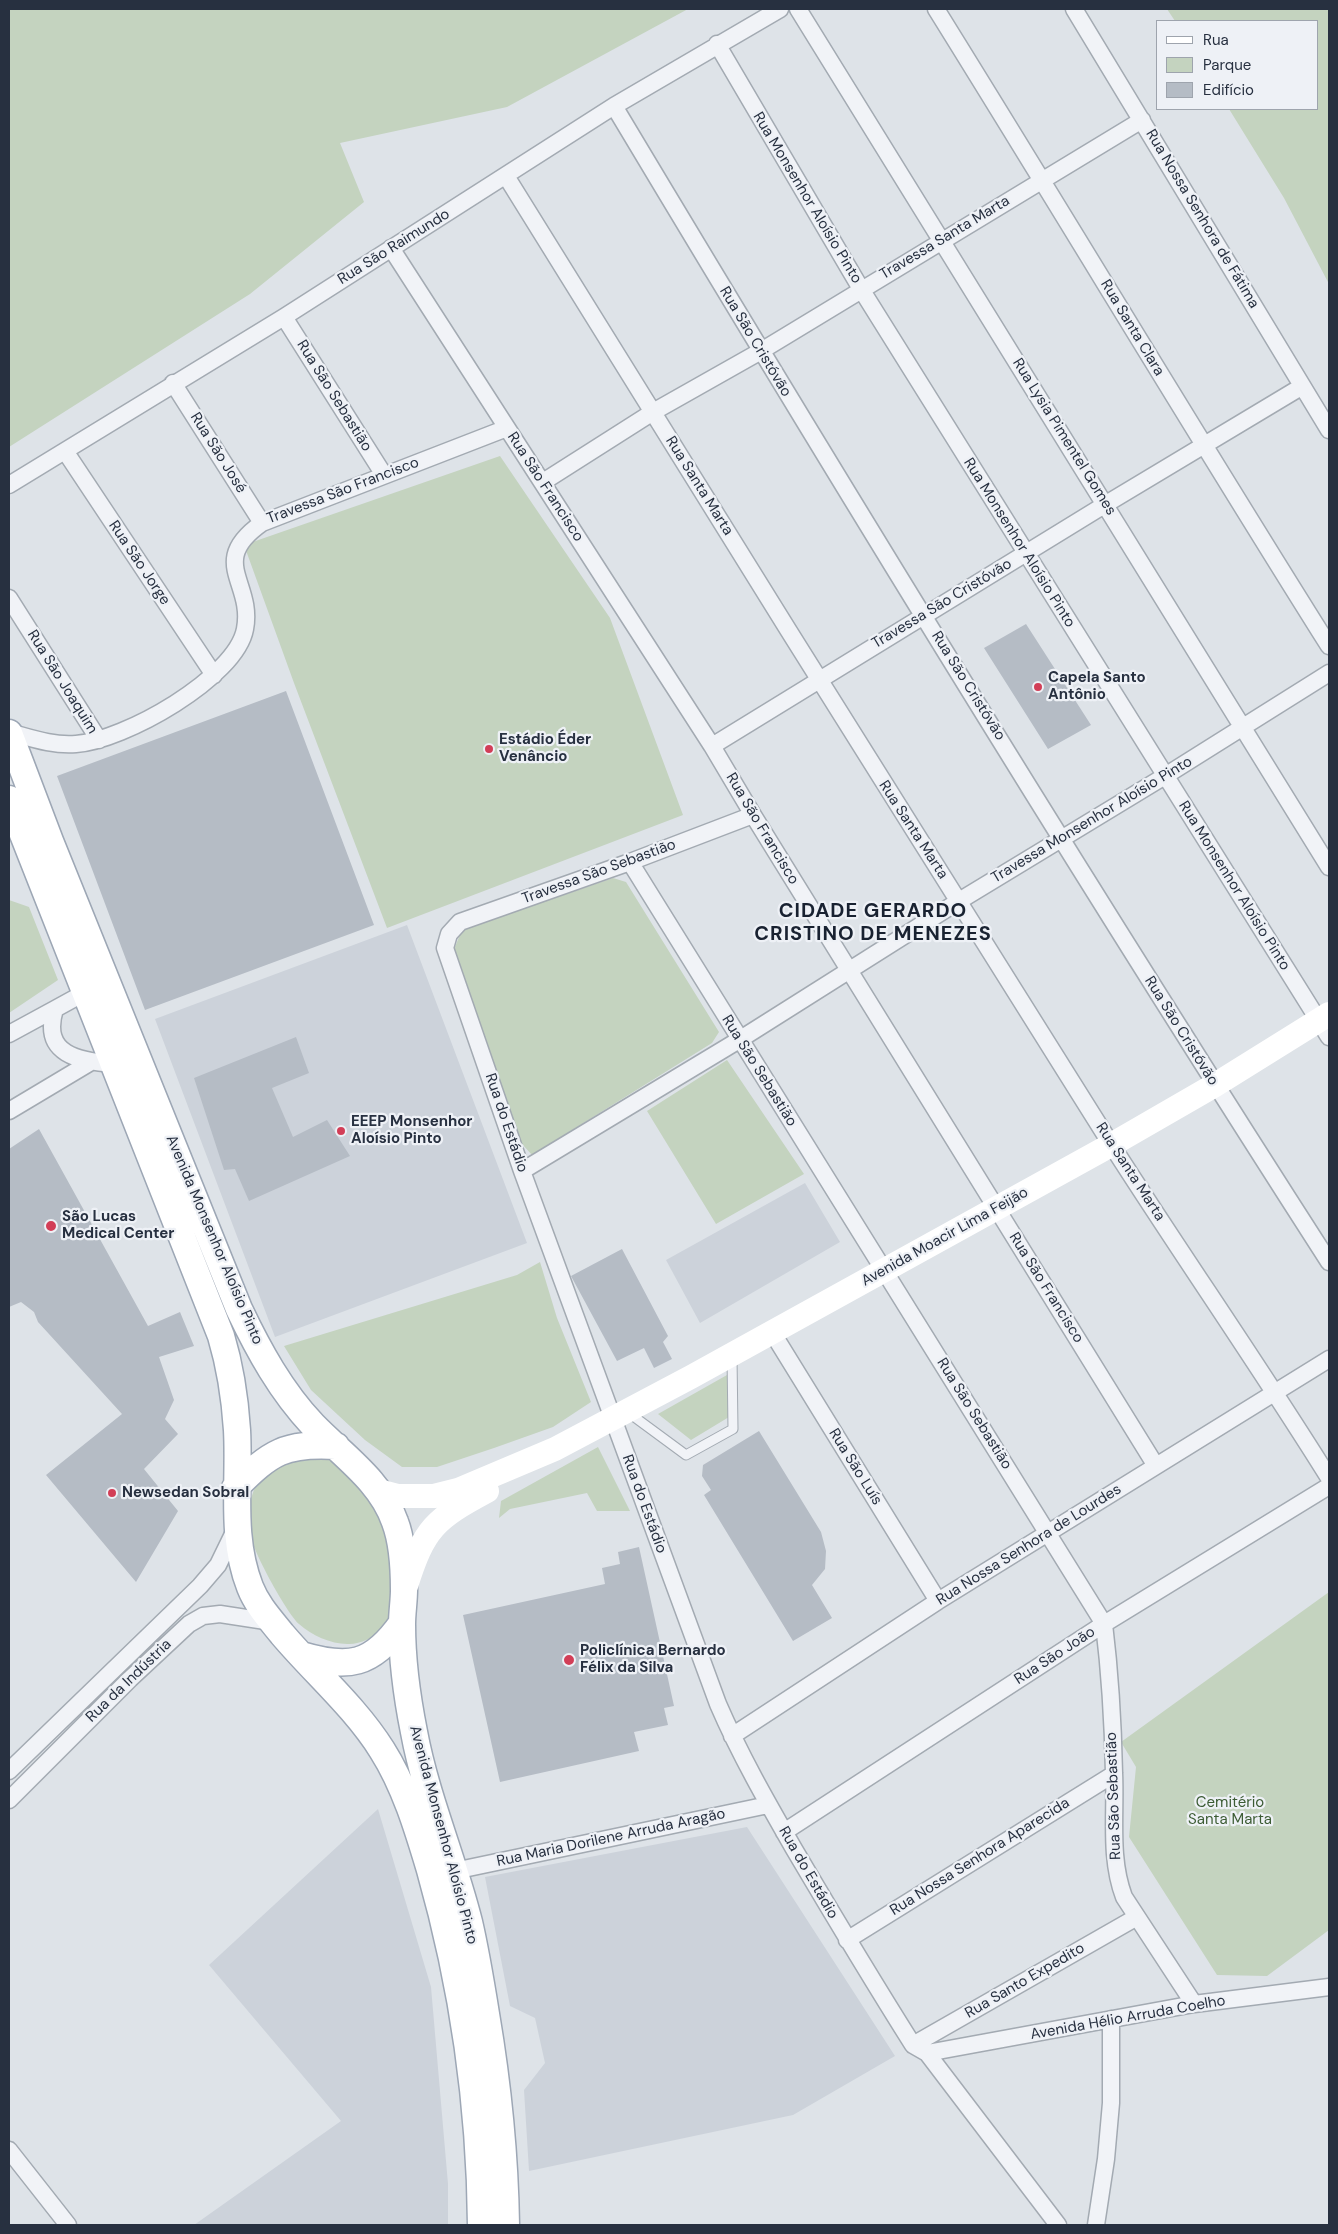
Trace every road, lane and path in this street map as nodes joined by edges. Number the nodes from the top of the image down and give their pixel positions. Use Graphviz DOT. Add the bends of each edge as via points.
graph roads {
  1 [pos="780,9"];
  2 [pos="798,9"];
  3 [pos="936,9"];
  4 [pos="1074,9"];
  5 [pos="717,44"];
  6 [pos="614,106"];
  7 [pos="1142,120"];
  8 [pos="506,176"];
  9 [pos="1042,179"];
  10 [pos="942,240"];
  11 [pos="391,248"];
  12 [pos="862,289"];
  13 [pos="284,317"];
  14 [pos="760,351"];
  15 [pos="173,383"];
  16 [pos="1302,386"];
  17 [pos="653,412"];
  18 [pos="507,428"];
  19 [pos="1329,430"];
  20 [pos="1204,446"];
  21 [pos="65,451"];
  22 [pos="384,475"];
  23 [pos="543,482"];
  24 [pos="9,485"];
  25 [pos="1106,504"];
  26 [pos="262,523"];
  27 [pos="1026,553"];
  28 [pos="9,598"];
  29 [pos="924,615"];
  30 [pos="1329,646"];
  31 [pos="1329,674"];
  32 [pos="214,675"];
  33 [pos="818,680"];
  34 [pos="1242,729"];
  35 [pos="9,733"];
  36 [pos="99,740"];
  37 [pos="712,746"];
  38 [pos="1165,776"];
  39 [pos="9,799"];
  40 [pos="753,815"];
  41 [pos="1062,839"];
  42 [pos="630,862"];
  43 [pos="1329,867"];
  44 [pos="959,901"];
  45 [pos="449,934"];
  46 [pos="849,970"];
  47 [pos="86,992"];
  48 [pos="56,1008"];
  49 [pos="1326,1024"];
  50 [pos="9,1034"];
  51 [pos="739,1040"];
  52 [pos="102,1063"];
  53 [pos="1215,1085"];
  54 [pos="9,1111"];
  55 [pos="1111,1145"];
  56 [pos="522,1171"];
  57 [pos="998,1208"];
  58 [pos="1329,1262"];
  59 [pos="884,1270"];
  60 [pos="772,1332"];
  61 [pos="732,1354"];
  62 [pos="1329,1359"];
  63 [pos="1276,1392"];
  64 [pos="619,1416"];
  65 [pos="336,1446"];
  66 [pos="555,1449"];
  67 [pos="1156,1466"];
  68 [pos="1329,1478"];
  69 [pos="1329,1486"];
  70 [pos="235,1488"];
  71 [pos="380,1490"];
  72 [pos="236,1526"];
  73 [pos="1048,1532"];
  74 [pos="404,1591"];
  75 [pos="938,1601"];
  76 [pos="272,1622"];
  77 [pos="402,1623"];
  78 [pos="1104,1624"];
  79 [pos="300,1655"];
  80 [pos="732,1736"];
  81 [pos="9,1771"];
  82 [pos="1114,1774"];
  83 [pos="9,1800"];
  84 [pos="768,1805"];
  85 [pos="784,1832"];
  86 [pos="454,1871"];
  87 [pos="1137,1918"];
  88 [pos="847,1940"];
  89 [pos="1329,1987"];
  90 [pos="1194,2004"];
  91 [pos="1111,2019"];
  92 [pos="920,2049"];
  93 [pos="9,2150"];
  94 [pos="68,2225"];
  95 [pos="481,2225"];
  96 [pos="506,2225"];
  97 [pos="1058,2225"];
  98 [pos="1096,2225"];
  1 -- 5 [label="street, Rua São Raimundo"];
  2 -- 10 [label="street, Rua Lysia Pimentel Gomes"];
  3 -- 9 [label="street, Rua Santa Clara"];
  4 -- 7 [label="street, Rua Nossa Senhora de Fátima"];
  5 -- 6 [label="street, Rua São Raimundo"];
  5 -- 12 [label="street, Rua Monsenhor Aloísio Pinto"];
  6 -- 8 [label="street, Rua São Raimundo"];
  6 -- 14 [label="street, Rua São Cristóvão"];
  7 -- 9 [label="street, Travessa Santa Marta"];
  7 -- 16 [label="street, Rua Nossa Senhora de Fátima"];
  8 -- 11 [label="street, Rua São Raimundo"];
  8 -- 17 [label="street, Rua Santa Marta"];
  9 -- 10 [label="street, Travessa Santa Marta"];
  9 -- 20 [label="street, Rua Santa Clara"];
  10 -- 12 [label="street, Travessa Santa Marta"];
  10 -- 25 [label="street, Rua Lysia Pimentel Gomes"];
  11 -- 13 [label="street, Rua São Raimundo"];
  11 -- 18 [label="street, Rua São Francisco"];
  12 -- 14 [label="street, Travessa Santa Marta"];
  12 -- 27 [label="street, Rua Monsenhor Aloísio Pinto"];
  13 -- 15 [label="street, Rua São Raimundo"];
  13 -- 22 [label="street, Rua São Sebastião"];
  14 -- 17 [label="street, Travessa Santa Marta"];
  14 -- 29 [label="street, Rua São Cristóvão"];
  15 -- 21 [label="street, Rua São Raimundo"];
  15 -- 26 [label="street, Rua São José"];
  16 -- 19 [label="street, Rua Nossa Senhora de Fátima"];
  16 -- 20 [label="street, Travessa São Cristóvão"];
  17 -- 23 [label="street, Travessa Santa Marta"];
  17 -- 33 [label="street, Rua Santa Marta"];
  18 -- 22 [label="street, Travessa São Francisco"];
  18 -- 23 [label="street, Rua São Francisco"];
  20 -- 25 [label="street, Travessa São Cristóvão"];
  20 -- 30 [label="street, Rua Santa Clara"];
  21 -- 24 [label="street, Rua São Raimundo"];
  21 -- 32 [label="street, Rua São Jorge"];
  22 -- 26 [label="street, Travessa São Francisco"];
  23 -- 37 [label="street, Rua São Francisco"];
  25 -- 27 [label="street, Travessa São Cristóvão"];
  25 -- 34 [label="street, Rua Lysia Pimentel Gomes"];
  26 -- 32 [label="street, Travessa São Francisco" via="245,535 237,548 234,562 245,610 245,629 235,649"];
  27 -- 29 [label="street, Travessa São Cristóvão"];
  27 -- 38 [label="street, Rua Monsenhor Aloísio Pinto"];
  28 -- 36 [label="street, Rua São Joaquim"];
  29 -- 33 [label="street, Travessa São Cristóvão"];
  29 -- 41 [label="street, Rua São Cristóvão"];
  31 -- 34 [label="street, Travessa Monsenhor Aloísio Pinto"];
  32 -- 36 [label="street" via="168,710"];
  33 -- 37 [label="street, Travessa São Cristóvão"];
  33 -- 44 [label="street, Rua Santa Marta"];
  34 -- 38 [label="street, Travessa Monsenhor Aloísio Pinto"];
  34 -- 43 [label="street, Rua Lysia Pimentel Gomes"];
  35 -- 36 [label="street" via="55,744"];
  35 -- 65 [label="main road, Avenida Monsenhor Aloísio Pinto" via="239,1309 274,1376 313,1425"];
  37 -- 40 [label="street, Rua São Francisco"];
  38 -- 41 [label="street, Travessa Monsenhor Aloísio Pinto"];
  38 -- 49 [label="street, Rua Monsenhor Aloísio Pinto"];
  39 -- 47 [label="main road, Avenida Monsenhor Aloísio Pinto"];
  40 -- 42 [label="street, Travessa São Sebastião"];
  40 -- 46 [label="street, Rua São Francisco"];
  41 -- 44 [label="street, Travessa Monsenhor Aloísio Pinto"];
  41 -- 53 [label="street, Rua São Cristóvão"];
  42 -- 45 [label="street, Travessa São Sebastião" via="460,922"];
  42 -- 51 [label="street, Rua São Sebastião"];
  44 -- 46 [label="street, Travessa Monsenhor Aloísio Pinto"];
  44 -- 55 [label="street, Rua Santa Marta"];
  45 -- 56 [label="street, Rua do Estádio" via="444,948"];
  46 -- 51 [label="street, Travessa Monsenhor Aloísio Pinto"];
  46 -- 57 [label="street, Rua São Francisco"];
  47 -- 48 [label="street"];
  47 -- 52 [label="main road, Avenida Monsenhor Aloísio Pinto"];
  48 -- 50 [label="street"];
  48 -- 52 [label="street" via="52,1026 56,1042 70,1057"];
  49 -- 53 [label="main road, Avenida Moacir Lima Feijão"];
  51 -- 56 [label="street, Travessa Monsenhor Aloísio Pinto"];
  51 -- 59 [label="street, Rua São Sebastião"];
  52 -- 54 [label="street"];
  52 -- 70 [label="main road, Avenida Monsenhor Aloísio Pinto" via="221,1336 227,1356 237,1432"];
  53 -- 55 [label="main road, Avenida Moacir Lima Feijão"];
  53 -- 58 [label="street, Rua São Cristóvão"];
  55 -- 57 [label="main road, Avenida Moacir Lima Feijão"];
  55 -- 63 [label="street, Rua Santa Marta"];
  56 -- 64 [label="street, Rua do Estádio"];
  57 -- 59 [label="main road, Avenida Moacir Lima Feijão"];
  57 -- 67 [label="street, Rua São Francisco"];
  59 -- 60 [label="main road, Avenida Moacir Lima Feijão"];
  59 -- 73 [label="street, Rua São Sebastião"];
  60 -- 61 [label="main road, Avenida Moacir Lima Feijão"];
  60 -- 75 [label="street, Rua São Luís"];
  61 -- 64 [label="main road, Avenida Moacir Lima Feijão"];
  61 -- 64 [label="lane" via="733,1430 686,1455"];
  62 -- 63 [label="street, Rua Nossa Senhora de Lourdes"];
  63 -- 67 [label="street, Rua Nossa Senhora de Lourdes"];
  63 -- 68 [label="street, Rua Santa Marta"];
  64 -- 66 [label="main road, Avenida Moacir Lima Feijão"];
  64 -- 80 [label="street, Rua do Estádio" via="718,1704"];
  65 -- 70 [label="main road" via="292,1447 275,1454"];
  65 -- 71 [label="main road, Avenida Monsenhor Aloísio Pinto"];
  66 -- 71 [label="main road" via="458,1490 434,1496 398,1496"];
  66 -- 74 [label="main road" via="442,1517 427,1533 416,1554"];
  67 -- 73 [label="street, Rua Nossa Senhora de Lourdes"];
  69 -- 78 [label="street, Rua São João"];
  70 -- 72 [label="main road, Avenida Monsenhor Aloísio Pinto"];
  71 -- 74 [label="main road, Avenida Monsenhor Aloísio Pinto" via="395,1521 402,1550"];
  72 -- 76 [label="main road, Avenida Monsenhor Aloísio Pinto" via="250,1588"];
  72 -- 81 [label="street, Rua da Indústria" via="218,1565 200,1586"];
  73 -- 75 [label="street, Rua Nossa Senhora de Lourdes"];
  73 -- 78 [label="street, Rua São Sebastião"];
  74 -- 77 [label="main road, Avenida Monsenhor Aloísio Pinto"];
  75 -- 80 [label="street, Rua Nossa Senhora de Lourdes"];
  76 -- 79 [label="main road, Avenida Monsenhor Aloísio Pinto"];
  76 -- 83 [label="street, Rua da Indústria" via="220,1614 202,1616 189,1624"];
  77 -- 79 [label="main road" via="384,1646 368,1657 348,1664 326,1663"];
  77 -- 86 [label="main road, Avenida Monsenhor Aloísio Pinto" via="414,1733 422,1771"];
  78 -- 82 [label="street, Rua São Sebastião"];
  78 -- 85 [label="street, Rua São João"];
  79 -- 95 [label="main road, Avenida Monsenhor Aloísio Pinto" via="350,1706 383,1751 399,1781 423,1846 452,1955 464,2016 479,2140"];
  80 -- 84 [label="street, Rua do Estádio"];
  82 -- 87 [label="street, Rua São Sebastião" via="1117,1879"];
  82 -- 88 [label="street, Rua Nossa Senhora Aparecida"];
  84 -- 85 [label="street, Rua do Estádio"];
  84 -- 86 [label="street, Rua Maria Dorilene Arruda Aragão"];
  85 -- 88 [label="street, Rua do Estádio"];
  86 -- 96 [label="main road, Avenida Monsenhor Aloísio Pinto" via="469,1922 492,2048 505,2166"];
  87 -- 90 [label="street, Rua São Sebastião"];
  87 -- 92 [label="street, Rua Santo Expedito"];
  88 -- 92 [label="street, Rua do Estádio"];
  89 -- 90 [label="street, Avenida Hélio Arruda Coelho"];
  90 -- 91 [label="street, Avenida Hélio Arruda Coelho"];
  91 -- 92 [label="street, Avenida Hélio Arruda Coelho"];
  91 -- 98 [label="street" via="1111,2104"];
  92 -- 97 [label="street, Rua do Estádio"];
  93 -- 94 [label="street"];
}
